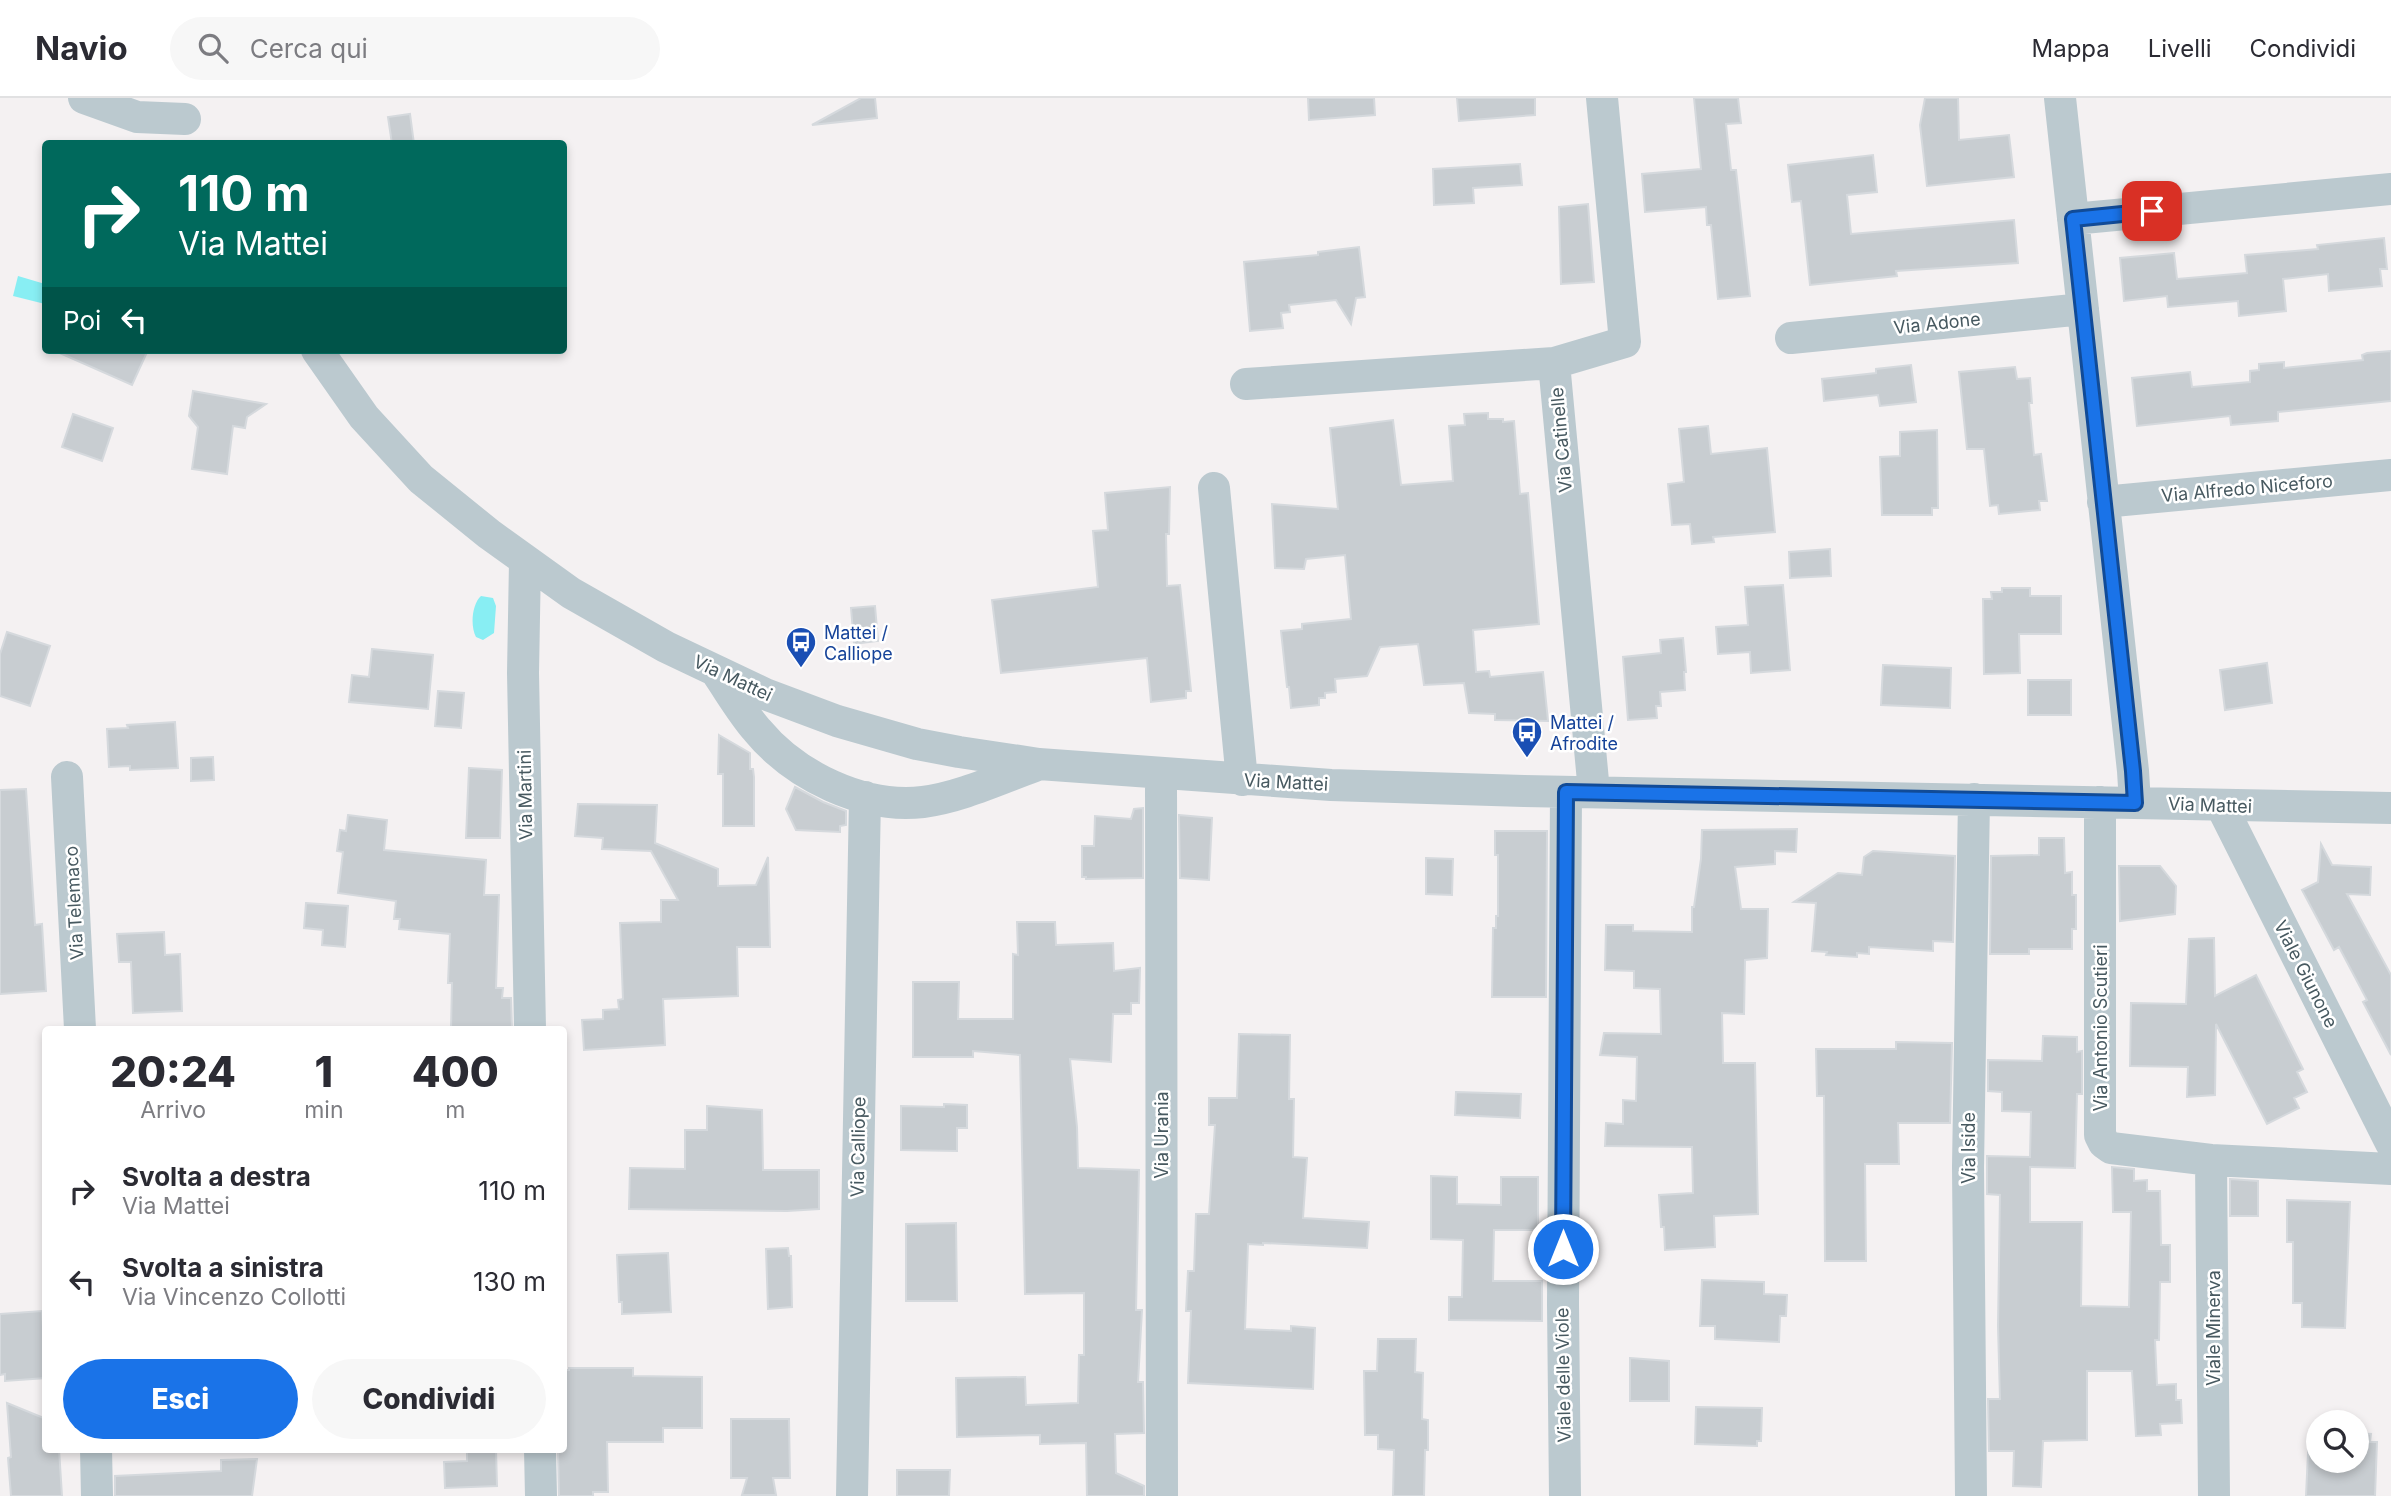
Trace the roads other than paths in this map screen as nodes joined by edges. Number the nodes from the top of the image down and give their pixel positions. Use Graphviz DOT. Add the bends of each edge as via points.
graph roads {
  1 [pos="84,98"];
  2 [pos="1602,98"];
  3 [pos="2060,98"];
  4 [pos="185,120"];
  5 [pos="2391,189"];
  6 [pos="2073,219"];
  7 [pos="2083,309"];
  8 [pos="1791,338"];
  9 [pos="320,354"];
  10 [pos="1554,363"];
  11 [pos="1246,384"];
  12 [pos="2391,475"];
  13 [pos="1214,488"];
  14 [pos="2103,502"];
  15 [pos="525,561"];
  16 [pos="716,672"];
  17 [pos="1040,764"];
  18 [pos="1161,774"];
  19 [pos="67,777"];
  20 [pos="1242,780"];
  21 [pos="1580,792"];
  22 [pos="865,797"];
  23 [pos="1974,799"];
  24 [pos="2100,802"];
  25 [pos="2135,803"];
  26 [pos="2221,805"];
  27 [pos="2391,807"];
  28 [pos="80,1026"];
  29 [pos="530,1026"];
  30 [pos="2391,1143"];
  31 [pos="2211,1160"];
  32 [pos="2391,1169"];
  33 [pos="96,1453"];
  34 [pos="540,1453"];
  35 [pos="97,1496"];
  36 [pos="541,1496"];
  37 [pos="852,1496"];
  38 [pos="1162,1496"];
  39 [pos="1565,1496"];
  40 [pos="1971,1496"];
  41 [pos="2214,1496"];
  1 -- 4 [label="street" via="137,117"];
  2 -- 10 [label="street, Via Catinelle" via="1625,342"];
  3 -- 6 [label="street"];
  5 -- 6 [label="street"];
  6 -- 7 [label="street"];
  7 -- 8 [label="street, Via Adone"];
  7 -- 14 [label="street"];
  9 -- 15 [label="street, Via Mattei" via="392,449 453,507"];
  10 -- 11 [label="street"];
  10 -- 21 [label="street, Via Catinelle"];
  12 -- 14 [label="street, Via Alfredo Niceforo"];
  13 -- 20 [label="street"];
  14 -- 25 [label="street"];
  15 -- 16 [label="street, Via Mattei" via="614,619"];
  15 -- 29 [label="street, Via Martini"];
  16 -- 17 [label="street, Via Mattei" via="802,709 874,733"];
  16 -- 22 [label="street" via="757,731 783,755 842,790"];
  17 -- 18 [label="street, Via Mattei"];
  17 -- 22 [label="street" via="923,802"];
  18 -- 20 [label="street, Via Mattei"];
  18 -- 38 [label="street, Via Urania"];
  19 -- 28 [label="street, Via Telemaco"];
  20 -- 21 [label="street, Via Mattei"];
  21 -- 23 [label="street, Via Mattei"];
  21 -- 39 [label="street, Viale delle Viole" via="1563,1304"];
  22 -- 37 [label="street, Via Calliope"];
  23 -- 24 [label="street, Via Mattei"];
  23 -- 40 [label="street, Via Iside" via="1968,1167"];
  24 -- 25 [label="street, Via Mattei"];
  24 -- 31 [label="street, Via Antonio Scutieri" via="2100,1135 2111,1148"];
  25 -- 26 [label="street, Via Mattei"];
  26 -- 27 [label="street, Via Mattei"];
  26 -- 30 [label="street, Viale Giunone"];
  31 -- 32 [label="street, Via Antonio Scutieri"];
  31 -- 41 [label="street, Viale Minerva"];
  33 -- 35 [label="street"];
  34 -- 36 [label="street"];
}
